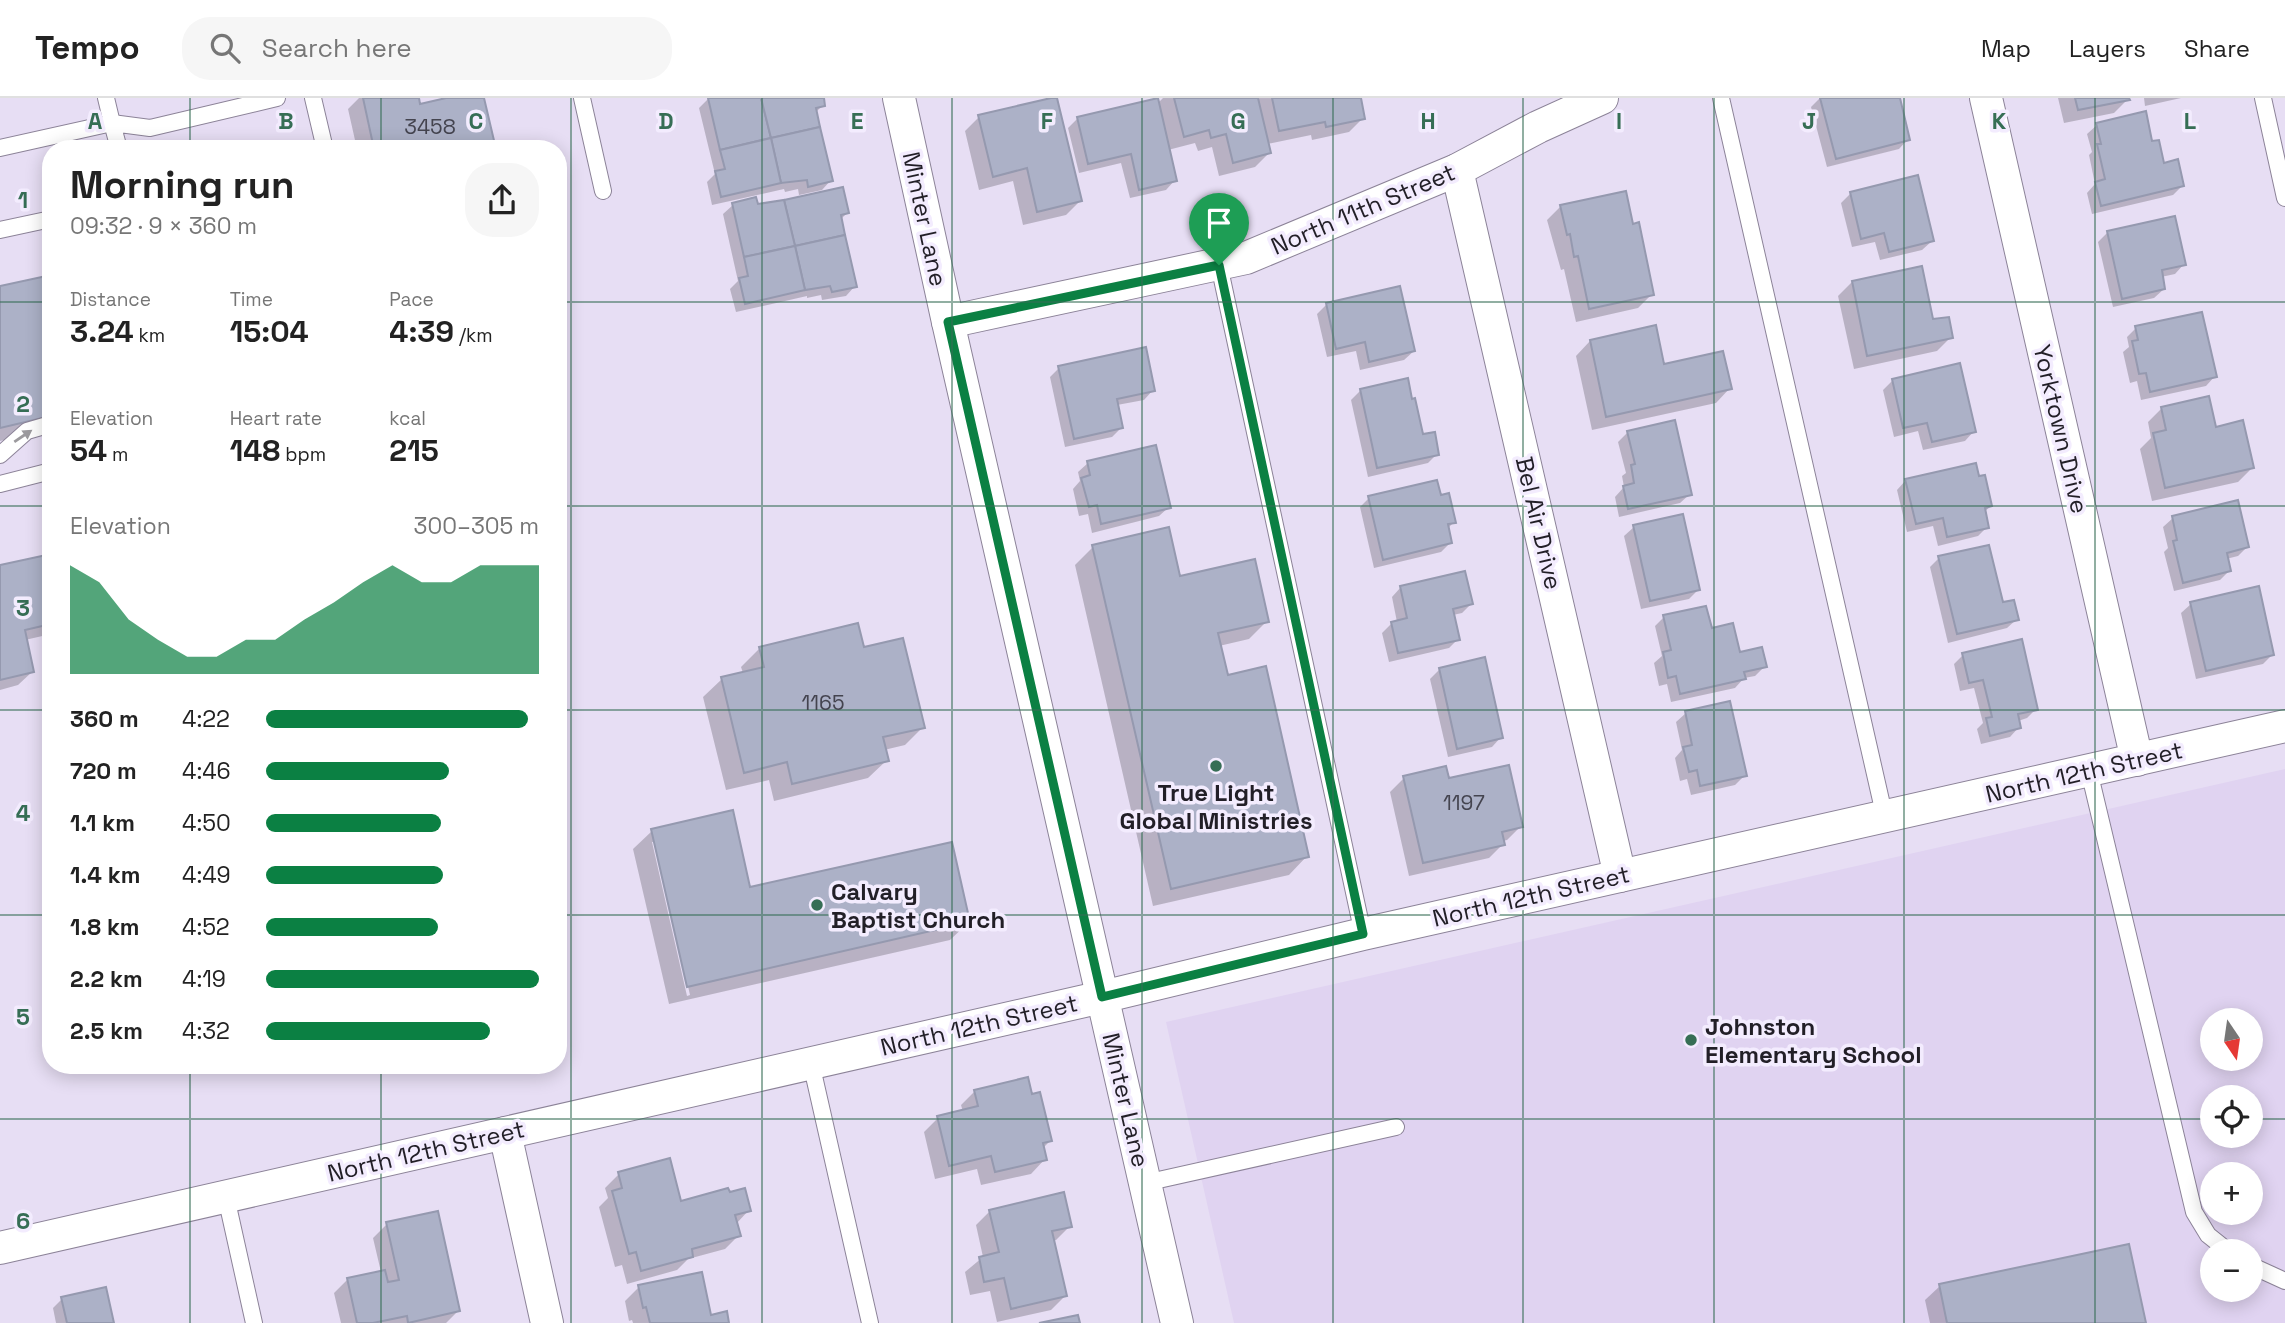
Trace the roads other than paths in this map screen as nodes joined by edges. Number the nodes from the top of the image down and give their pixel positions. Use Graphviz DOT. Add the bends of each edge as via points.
graph roads {
  1 [pos="106,98"];
  2 [pos="277,98"];
  3 [pos="313,98"];
  4 [pos="582,98"];
  5 [pos="899,98"];
  6 [pos="1602,98"];
  7 [pos="1721,98"];
  8 [pos="1986,98"];
  9 [pos="2263,98"];
  10 [pos="112,123"];
  11 [pos="117,140"];
  12 [pos="323,140"];
  13 [pos="0,148"];
  14 [pos="1457,170"];
  15 [pos="603,191"];
  16 [pos="2285,198"];
  17 [pos="42,221"];
  18 [pos="0,230"];
  19 [pos="1219,265"];
  20 [pos="948,322"];
  21 [pos="42,427"];
  22 [pos="0,455"];
  23 [pos="42,473"];
  24 [pos="0,484"];
  25 [pos="2285,726"];
  26 [pos="2137,760"];
  27 [pos="2089,771"];
  28 [pos="1885,818"];
  29 [pos="1620,876"];
  30 [pos="1363,934"];
  31 [pos="1102,997"];
  32 [pos="811,1063"];
  33 [pos="1395,1127"];
  34 [pos="505,1133"];
  35 [pos="1145,1183"];
  36 [pos="226,1197"];
  37 [pos="2213,1239"];
  38 [pos="0,1248"];
  39 [pos="2263,1271"];
  40 [pos="2285,1281"];
  41 [pos="254,1323"];
  42 [pos="547,1323"];
  43 [pos="870,1323"];
  44 [pos="1177,1323"];
  1 -- 10 [label="lane"];
  2 -- 10 [label="lane" via="150,128"];
  3 -- 12 [label="lane"];
  4 -- 15 [label="lane"];
  5 -- 20 [label="street, Minter Lane"];
  6 -- 14 [label="street, North 11th Street"];
  7 -- 28 [label="lane"];
  8 -- 26 [label="street, Yorktown Drive"];
  9 -- 16 [label="lane"];
  10 -- 11 [label="lane"];
  10 -- 13 [label="lane"];
  14 -- 19 [label="street, North 11th Street" via="1247,258"];
  14 -- 29 [label="street, Bel Air Drive"];
  17 -- 18 [label="lane"];
  19 -- 20 [label="street, North 11th Street"];
  19 -- 30 [label="lane"];
  20 -- 31 [label="street, Minter Lane"];
  22 -- 21 [label="lane, one-way" via="27,431"];
  23 -- 24 [label="lane"];
  25 -- 26 [label="street, North 12th Street"];
  26 -- 27 [label="street, North 12th Street"];
  27 -- 28 [label="street, North 12th Street"];
  27 -- 37 [label="lane" via="2194,1212"];
  28 -- 29 [label="street, North 12th Street"];
  29 -- 30 [label="street, North 12th Street"];
  30 -- 31 [label="street, North 12th Street"];
  31 -- 32 [label="street, North 12th Street"];
  31 -- 35 [label="street, Minter Lane"];
  32 -- 34 [label="street, North 12th Street"];
  32 -- 43 [label="lane"];
  33 -- 35 [label="lane"];
  34 -- 36 [label="street, North 12th Street"];
  34 -- 42 [label="street"];
  35 -- 44 [label="street, Minter Lane"];
  36 -- 38 [label="street, North 12th Street"];
  36 -- 41 [label="lane"];
  39 -- 40 [label="lane"];
}
